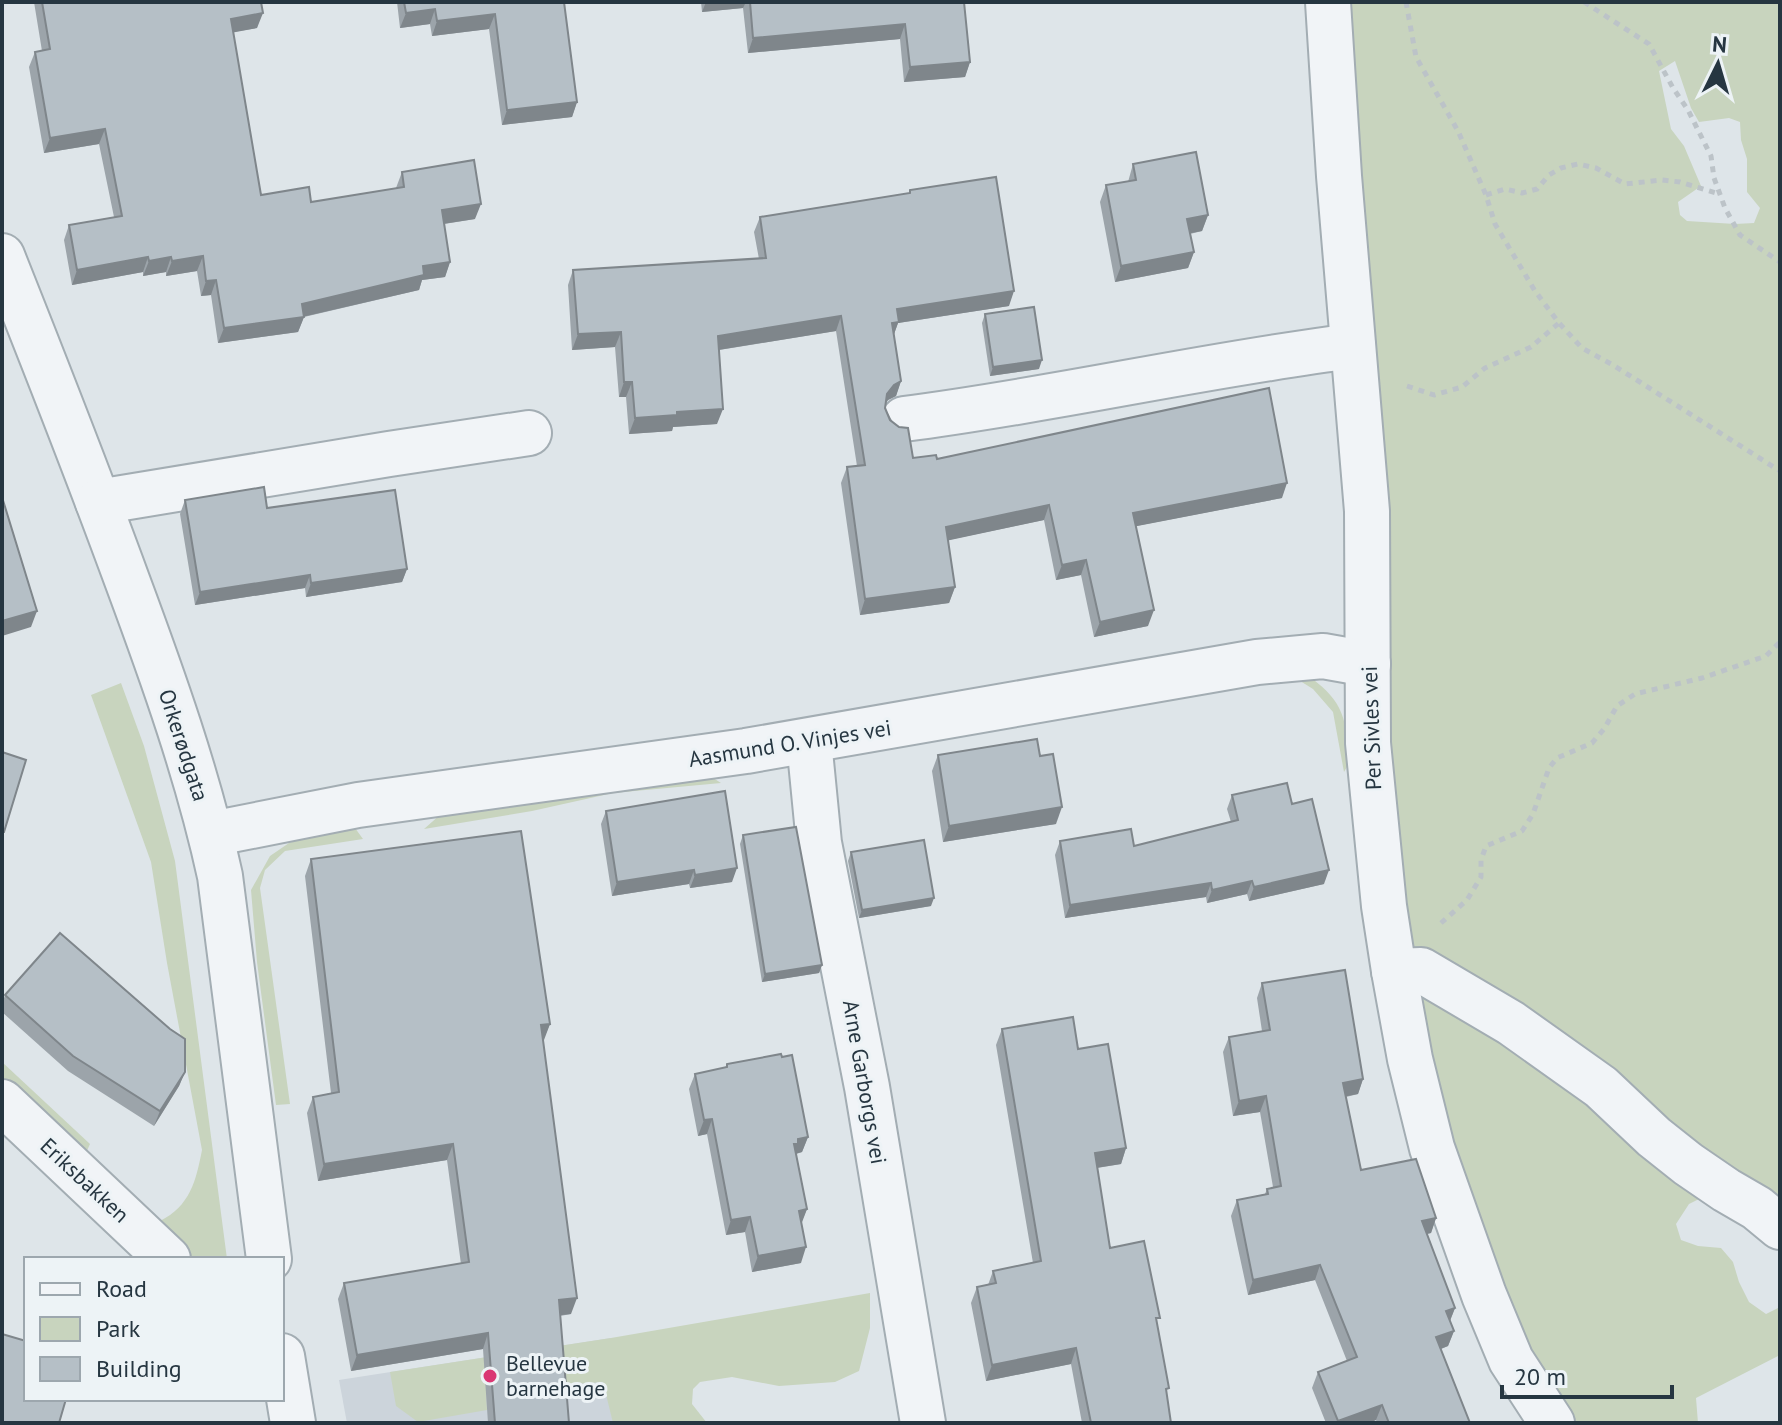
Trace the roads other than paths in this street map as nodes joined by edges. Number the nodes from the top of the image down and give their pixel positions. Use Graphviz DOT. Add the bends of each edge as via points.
graph roads {
  1 [pos="1328,2"];
  2 [pos="2,256"];
  3 [pos="1354,363"];
  4 [pos="904,419"];
  5 [pos="529,433"];
  6 [pos="98,502"];
  7 [pos="1368,664"];
  8 [pos="809,741"];
  9 [pos="211,834"];
  10 [pos="1394,971"];
  11 [pos="2,1102"];
  12 [pos="1780,1227"];
  13 [pos="166,1257"];
  14 [pos="269,1257"];
  15 [pos="284,1368"];
  16 [pos="293,1423"];
  17 [pos="923,1423"];
  18 [pos="1552,1423"];
  1 -- 3 [label="street, Per Sivles vei"];
  2 -- 6 [label="street, Orkerødgata"];
  3 -- 4 [label="street" via="1294,354"];
  3 -- 7 [label="street, Per Sivles vei" via="1367,511"];
  5 -- 6 [label="street"];
  6 -- 9 [label="street, Orkerødgata" via="157,662"];
  7 -- 8 [label="street, Aasmund O. Vinjes vei" via="1323,656 1257,662"];
  7 -- 10 [label="street, Per Sivles vei" via="1368,743"];
  8 -- 9 [label="street, Aasmund O. Vinjes vei" via="358,805"];
  8 -- 17 [label="street, Arne Garborgs vei" via="819,843 867,1087"];
  9 -- 14 [label="street, Orkerødgata"];
  10 -- 12 [label="street" via="1421,970 1511,1023 1601,1087 1688,1164"];
  10 -- 18 [label="street, Per Sivles vei" via="1432,1148 1478,1280 1511,1360"];
  11 -- 13 [label="street, Eriksbakken"];
  15 -- 16 [label="street"];
}
